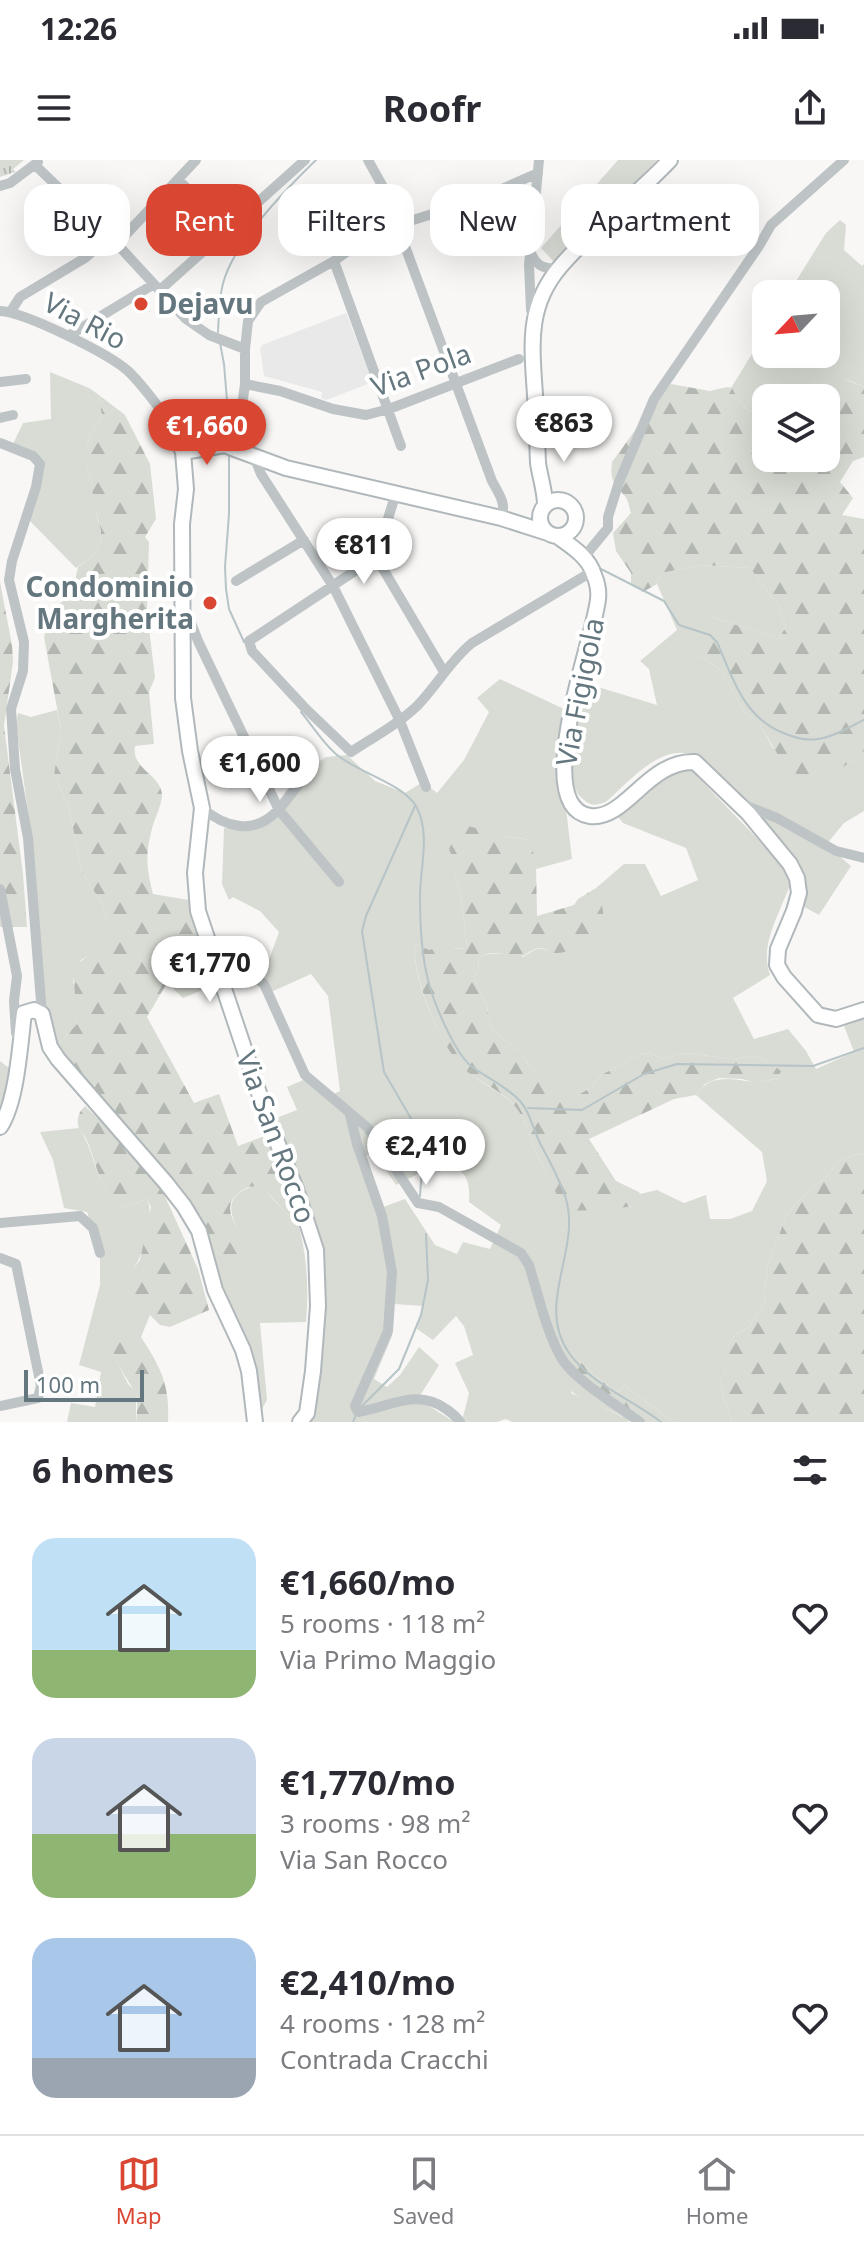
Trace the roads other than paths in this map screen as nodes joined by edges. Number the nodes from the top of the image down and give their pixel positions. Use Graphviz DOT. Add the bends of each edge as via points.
graph roads {
  1 [pos="196,160"];
  2 [pos="305,160"];
  3 [pos="368,160"];
  4 [pos="539,160"];
  5 [pos="670,160"];
  6 [pos="844,160"];
  7 [pos="37,162"];
  8 [pos="538,173"];
  9 [pos="178,180"];
  10 [pos="58,184"];
  11 [pos="182,184"];
  12 [pos="381,184"];
  13 [pos="537,184"];
  14 [pos="0,186"];
  15 [pos="262,197"];
  16 [pos="414,220"];
  17 [pos="130,224"];
  18 [pos="88,256"];
  19 [pos="128,256"];
  20 [pos="194,256"];
  21 [pos="340,256"];
  22 [pos="409,256"];
  23 [pos="531,256"];
  24 [pos="533,256"];
  25 [pos="334,261"];
  26 [pos="559,268"];
  27 [pos="157,287"];
  28 [pos="6,311"];
  29 [pos="534,319"];
  30 [pos="68,336"];
  31 [pos="245,349"];
  32 [pos="519,359"];
  33 [pos="26,379"];
  34 [pos="0,382"];
  35 [pos="456,383"];
  36 [pos="245,384"];
  37 [pos="389,409"];
  38 [pos="13,415"];
  39 [pos="0,418"];
  40 [pos="171,423"];
  41 [pos="192,428"];
  42 [pos="538,438"];
  43 [pos="0,443"];
  44 [pos="180,446"];
  45 [pos="228,446"];
  46 [pos="401,446"];
  47 [pos="255,459"];
  48 [pos="396,493"];
  49 [pos="502,501"];
  50 [pos="564,501"];
  51 [pos="543,508"];
  52 [pos="501,518"];
  53 [pos="521,518"];
  54 [pos="575,524"];
  55 [pos="552,534"];
  56 [pos="304,540"];
  57 [pos="376,557"];
  58 [pos="584,557"];
  59 [pos="593,571"];
  60 [pos="236,581"];
  61 [pos="333,586"];
  62 [pos="184,606"];
  63 [pos="444,672"];
  64 [pos="400,721"];
  65 [pos="306,776"];
  66 [pos="426,787"];
  67 [pos="738,803"];
  68 [pos="202,808"];
  69 [pos="279,810"];
  70 [pos="864,858"];
  71 [pos="339,882"];
  72 [pos="0,889"];
  73 [pos="213,951"];
  74 [pos="864,1010"];
  75 [pos="42,1014"];
  76 [pos="19,1045"];
  77 [pos="350,1115"];
  78 [pos="0,1127"];
  79 [pos="0,1223"];
  80 [pos="100,1253"];
  81 [pos="0,1258"];
  82 [pos="0,1406"];
  83 [pos="255,1422"];
  84 [pos="300,1422"];
  85 [pos="460,1422"];
  86 [pos="640,1422"];
  1 -- 9 [label="street"];
  2 -- 15 [label="street"];
  3 -- 12 [label="street"];
  4 -- 8 [label="street"];
  5 -- 26 [label="street"];
  6 -- 58 [label="street" via="771,225 654,399 619,482 608,528"];
  7 -- 10 [label="street"];
  7 -- 14 [label="street"];
  8 -- 13 [label="street"];
  8 -- 16 [label="street"];
  9 -- 11 [label="street"];
  9 -- 17 [label="street"];
  18 -- 28 [label="street"];
  19 -- 27 [label="street"];
  20 -- 27 [label="street"];
  21 -- 25 [label="street"];
  22 -- 35 [label="street"];
  23 -- 29 [label="street"];
  24 -- 26 [label="street" via="540,266"];
  25 -- 31 [label="street" via="261,302 248,321"];
  25 -- 37 [label="street"];
  26 -- 29 [label="street" via="543,291"];
  27 -- 30 [label="street"];
  27 -- 31 [label="street" via="186,319"];
  28 -- 30 [label="street, Via Rio"];
  29 -- 42 [label="street"];
  30 -- 40 [label="street, Via Rio" via="127,371"];
  31 -- 36 [label="street"];
  32 -- 35 [label="street, Via Pola"];
  33 -- 34 [label="street"];
  35 -- 37 [label="street, Via Pola"];
  35 -- 49 [label="street"];
  36 -- 37 [label="street, Via Pola" via="353,413"];
  36 -- 45 [label="street" via="239,429"];
  37 -- 46 [label="street"];
  38 -- 39 [label="street"];
  40 -- 41 [label="street"];
  40 -- 44 [label="street, Via San Rocco"];
  41 -- 44 [label="street"];
  41 -- 45 [label="street" via="214,434"];
  42 -- 50 [label="street" via="546,470"];
  42 -- 51 [label="street"];
  43 -- 75 [label="street" via="40,464 9,580 24,642 23,671 11,709"];
  44 -- 45 [label="street"];
  44 -- 62 [label="street, Via San Rocco" via="186,489"];
  45 -- 47 [label="street"];
  47 -- 48 [label="street"];
  47 -- 56 [label="street"];
  48 -- 52 [label="street"];
  48 -- 57 [label="street"];
  49 -- 52 [label="street"];
  49 -- 53 [label="street"];
  50 -- 51 [label="street" via="554,500"];
  50 -- 54 [label="street" via="575,513"];
  51 -- 53 [label="street"];
  51 -- 55 [label="street" via="541,523"];
  52 -- 53 [label="street"];
  52 -- 55 [label="street"];
  54 -- 55 [label="street" via="568,533"];
  54 -- 58 [label="street"];
  55 -- 58 [label="street"];
  56 -- 60 [label="street"];
  56 -- 61 [label="street"];
  57 -- 61 [label="street"];
  57 -- 63 [label="street"];
  58 -- 59 [label="street, Via Figigola"];
  59 -- 63 [label="street" via="472,643"];
  59 -- 67 [label="street, Via Figigola" via="599,598 568,730 563,780 568,798 588,816 610,814 649,780 684,761 695,762"];
  61 -- 64 [label="street"];
  61 -- 64 [label="street" via="249,641 252,651 351,752"];
  62 -- 68 [label="street, Via San Rocco" via="183,698"];
  62 -- 69 [label="street"];
  63 -- 64 [label="street"];
  64 -- 66 [label="street"];
  65 -- 69 [label="street"];
  67 -- 70 [label="street" via="836,851"];
  67 -- 74 [label="street, Via Figigola" via="797,878 799,893 778,949 777,965 784,977 818,1015 836,1019"];
  68 -- 69 [label="street" via="235,827 256,825"];
  68 -- 73 [label="street, Via San Rocco" via="195,873 198,911"];
  69 -- 71 [label="street"];
  72 -- 76 [label="street" via="17,976"];
  73 -- 77 [label="street" via="264,984 305,1075"];
  73 -- 84 [label="street, Via San Rocco" via="316,1250 313,1371 307,1413"];
  75 -- 76 [label="street" via="24,1013"];
  75 -- 83 [label="street" via="58,1059 166,1183 199,1231 215,1290 243,1350"];
  76 -- 78 [label="street" via="12,1099"];
  77 -- 85 [label="street" via="382,1216 392,1272 388,1331 355,1406 358,1412 422,1398 441,1405"];
  77 -- 86 [label="street" via="368,1128 418,1203 439,1207 521,1253 563,1361"];
  79 -- 80 [label="street" via="80,1216 93,1228"];
  81 -- 82 [label="street" via="16,1264 41,1386 38,1398"];
}
